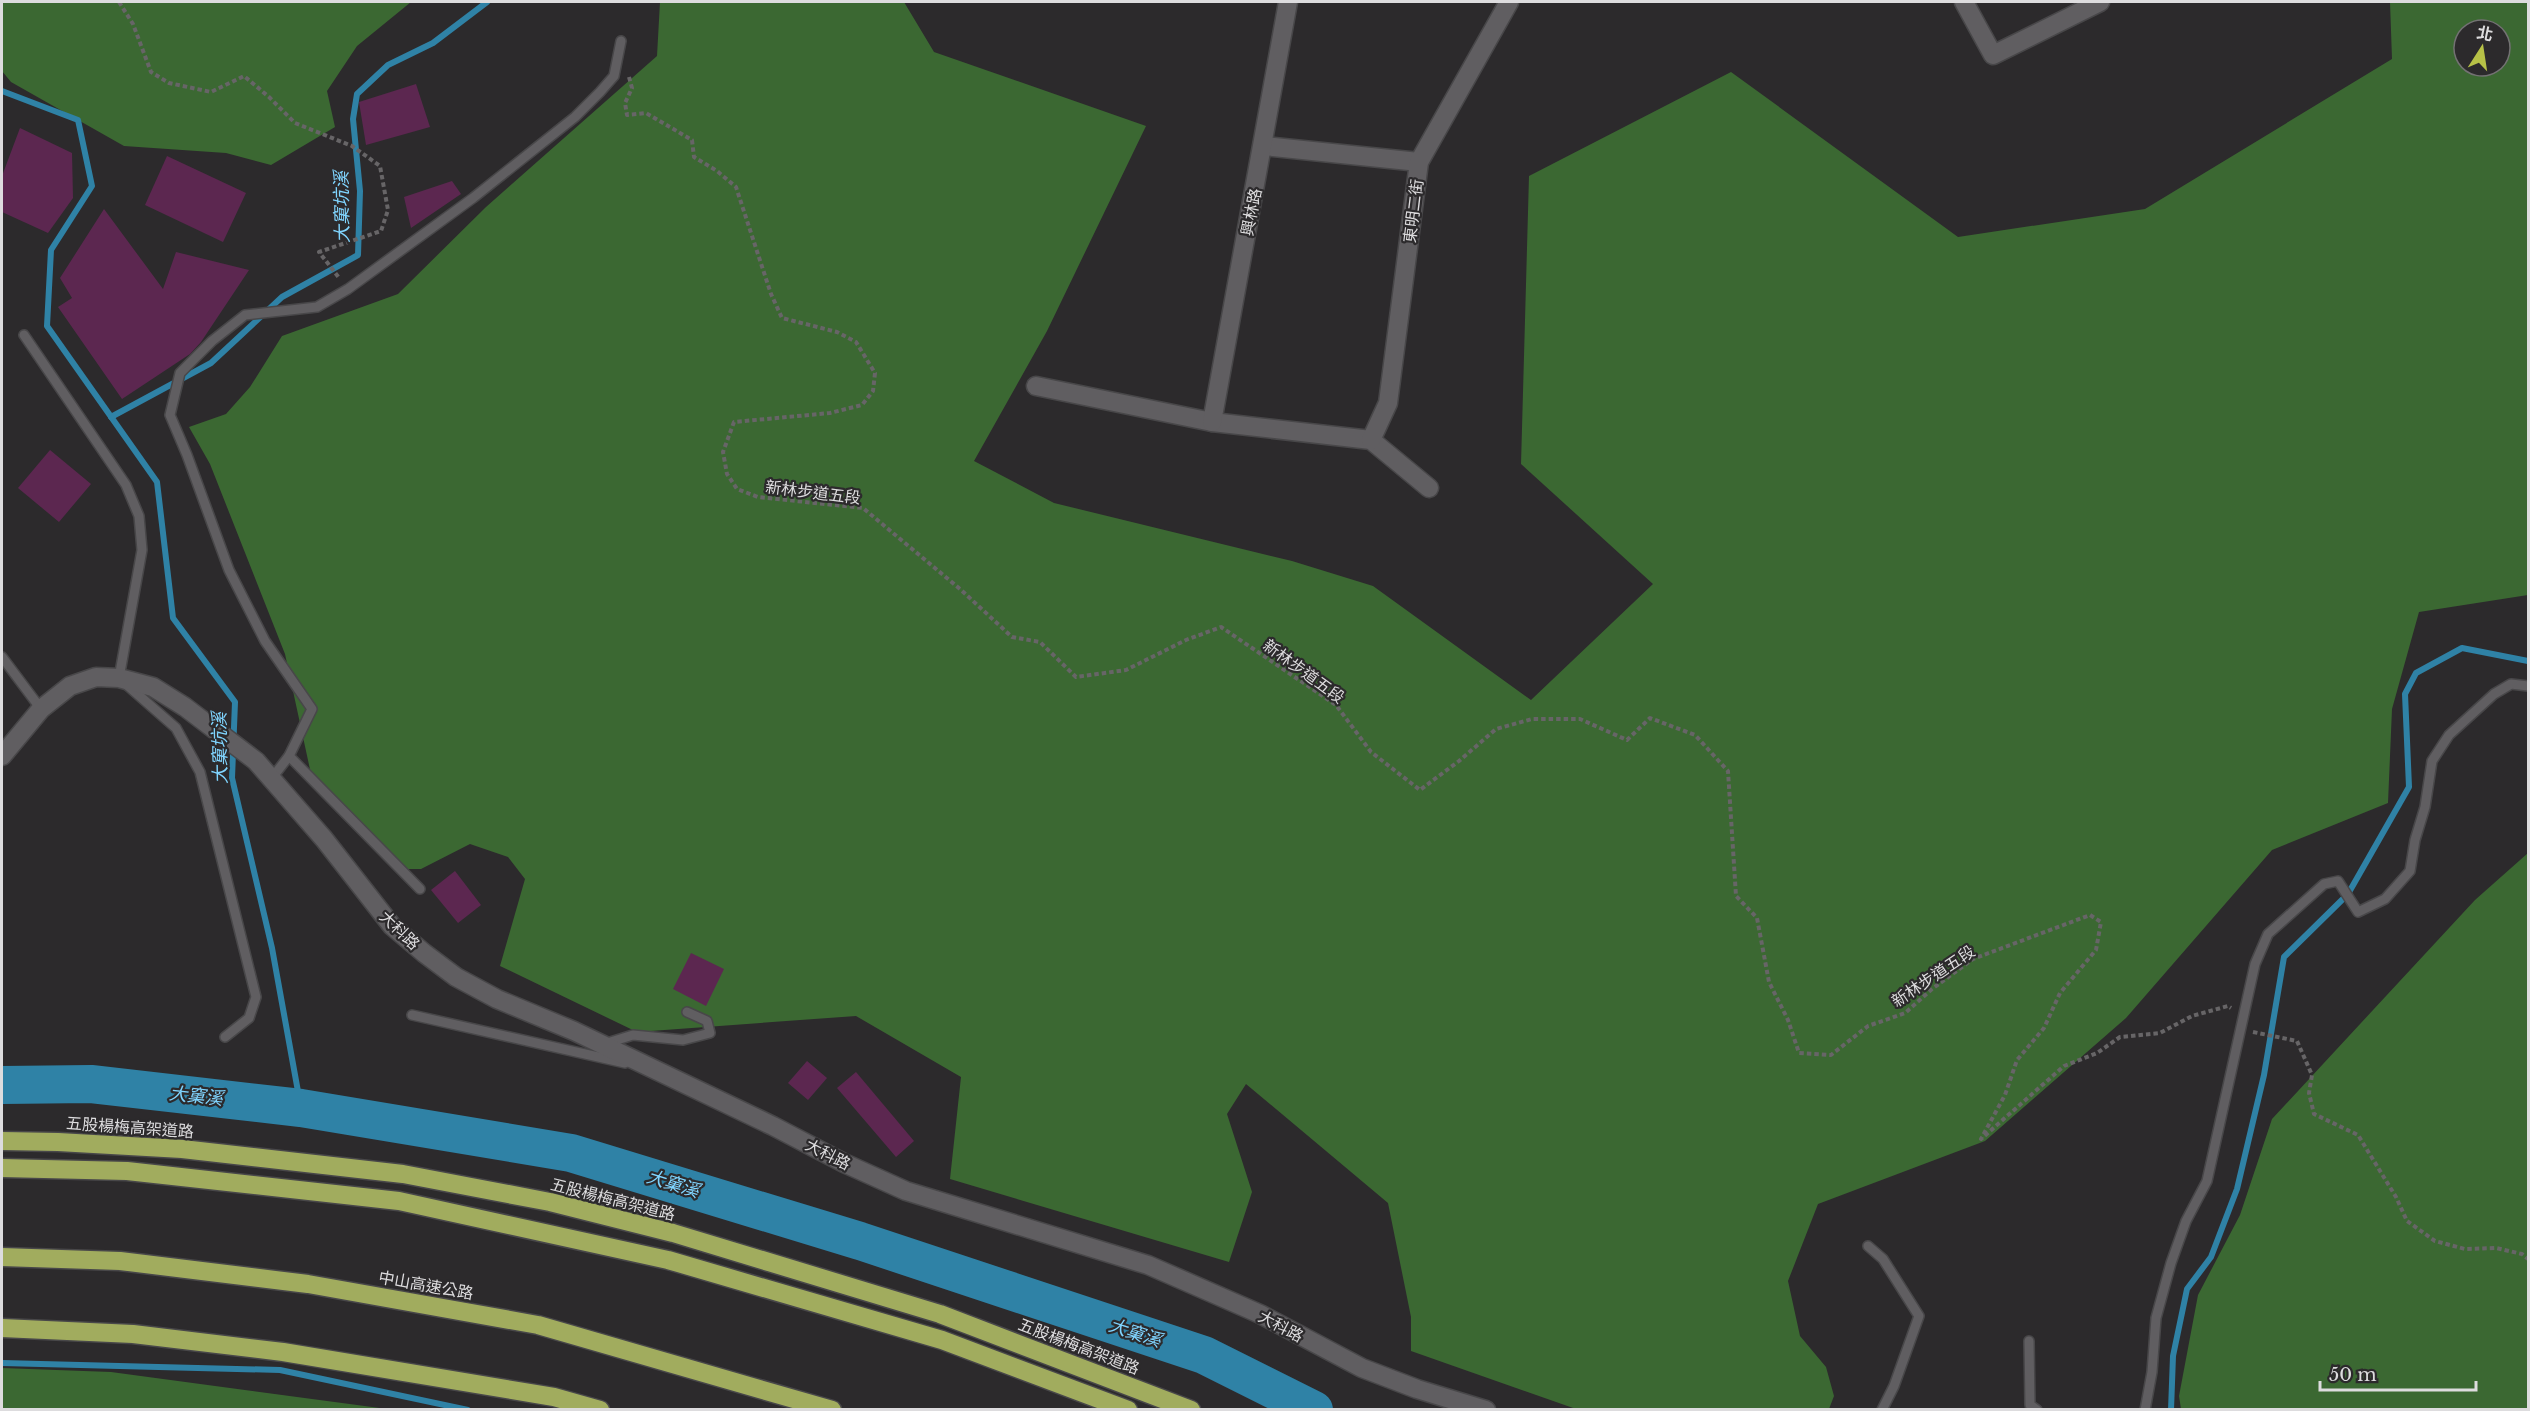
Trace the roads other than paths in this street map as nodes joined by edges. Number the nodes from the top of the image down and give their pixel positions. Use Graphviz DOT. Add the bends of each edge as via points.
graph roads {
  1 [pos="1288,2"];
  2 [pos="1509,2"];
  3 [pos="1964,2"];
  4 [pos="2100,2"];
  5 [pos="620,44"];
  6 [pos="1264,146"];
  7 [pos="1419,162"];
  8 [pos="24,335"];
  9 [pos="1036,386"];
  10 [pos="1212,422"];
  11 [pos="1371,440"];
  12 [pos="1429,488"];
  13 [pos="2,657"];
  14 [pos="119,678"];
  15 [pos="2529,686"];
  16 [pos="41,709"];
  17 [pos="2,756"];
  18 [pos="289,756"];
  19 [pos="272,778"];
  20 [pos="420,889"];
  21 [pos="687,1012"];
  22 [pos="412,1014"];
  23 [pos="225,1037"];
  24 [pos="602,1045"];
  25 [pos="651,1069"];
  26 [pos="2,1141"];
  27 [pos="2,1168"];
  28 [pos="1868,1246"];
  29 [pos="2,1257"];
  30 [pos="2,1328"];
  31 [pos="2029,1341"];
  32 [pos="600,1410"];
  33 [pos="832,1410"];
  34 [pos="1128,1410"];
  35 [pos="1191,1410"];
  36 [pos="1486,1410"];
  37 [pos="1882,1410"];
  38 [pos="2037,1410"];
  39 [pos="2145,1410"];
  1 -- 6 [label="street, 興林路"];
  2 -- 7 [label="street, 東明二街"];
  3 -- 4 [label="street" via="1994,55"];
  5 -- 18 [label="lane" via="614,76 575,117 473,198 348,289 317,307 245,315 180,373 170,415 229,570 265,641 312,709"];
  6 -- 7 [label="street"];
  6 -- 10 [label="street, 興林路"];
  7 -- 11 [label="street, 東明二街" via="1388,403"];
  8 -- 14 [label="lane" via="126,485 139,516 142,550"];
  9 -- 10 [label="street"];
  10 -- 11 [label="street"];
  11 -- 12 [label="street"];
  13 -- 16 [label="lane"];
  14 -- 16 [label="street" via="96,677 70,686"];
  14 -- 19 [label="street, 大科路" via="153,687 223,735"];
  14 -- 23 [label="lane" via="176,728 200,772 256,997 249,1018"];
  15 -- 39 [label="lane" via="2511,684 2494,694 2449,735 2432,760 2410,871 2385,899 2358,912 2338,881 2324,884 2268,934 2255,964 2207,1181 2186,1221 2156,1318"];
  16 -- 17 [label="street"];
  18 -- 19 [label="lane"];
  18 -- 20 [label="lane"];
  19 -- 24 [label="street, 大科路" via="392,926 424,953 456,977 497,999"];
  21 -- 24 [label="lane" via="707,1021 710,1033 683,1040 633,1035"];
  22 -- 25 [label="lane"];
  24 -- 25 [label="street, 大科路"];
  25 -- 36 [label="street, 大科路" via="906,1191 1148,1265 1260,1314 1362,1368"];
  26 -- 35 [label="highway, 五股楊梅高架道路" via="182,1149 403,1174 550,1202 673,1233 940,1314"];
  27 -- 34 [label="highway" via="127,1171 399,1201 668,1260 942,1340"];
  28 -- 37 [label="lane" via="1883,1258 1919,1316"];
  29 -- 33 [label="highway, 中山高速公路" via="120,1261 297,1282 537,1325"];
  30 -- 32 [label="highway" via="134,1334 283,1352 554,1397"];
  31 -- 38 [label="lane" via="2030,1405"];
}
